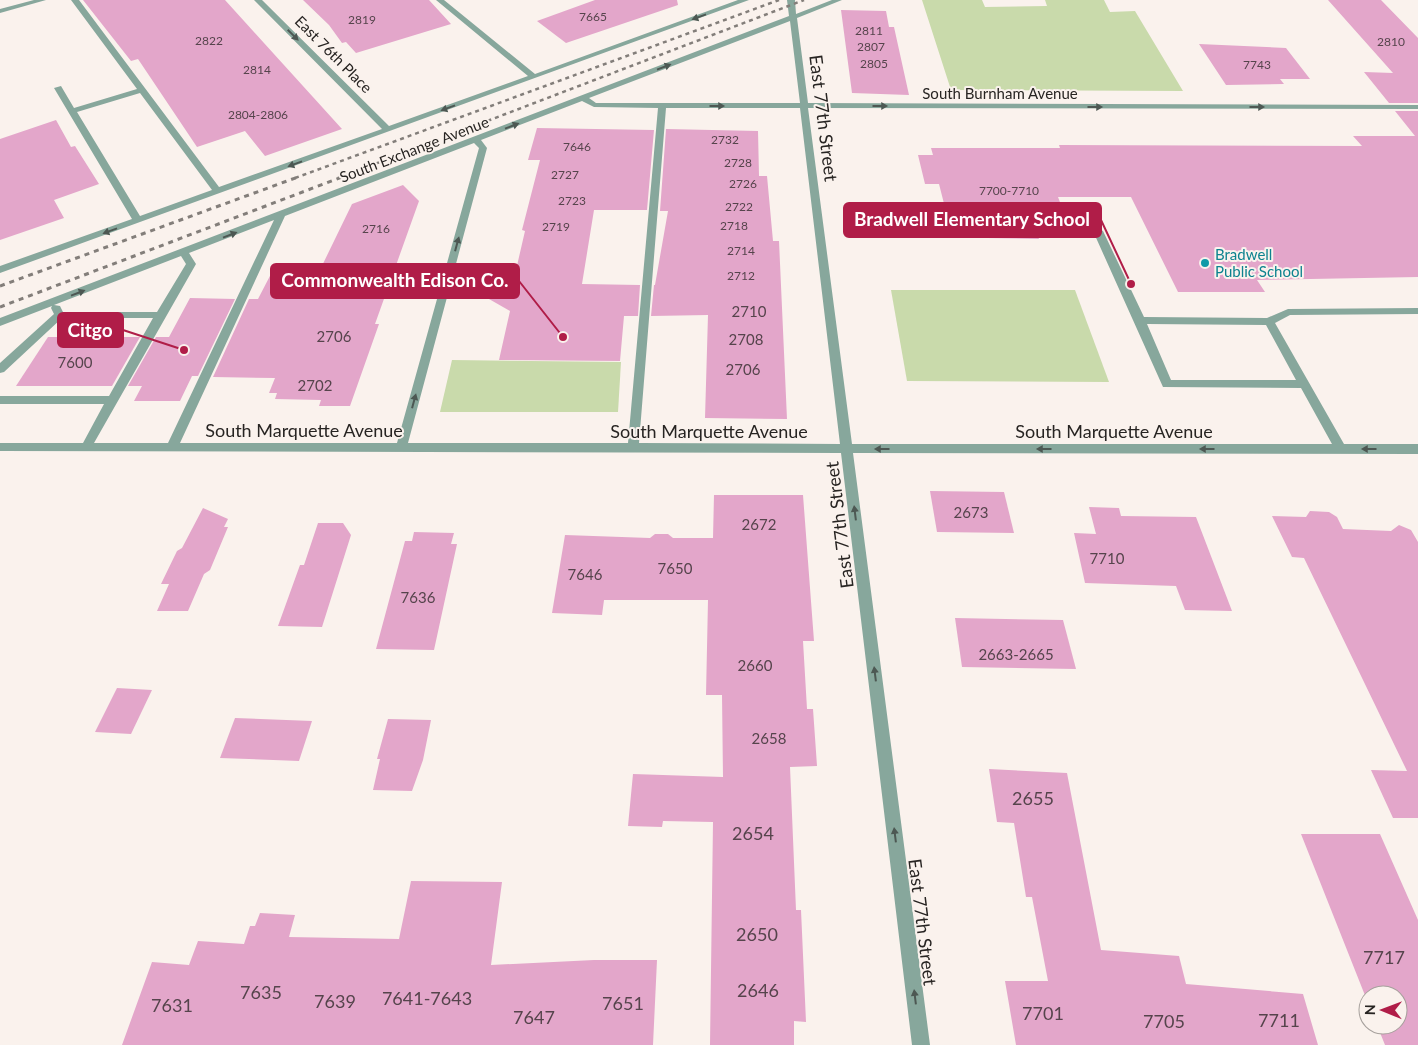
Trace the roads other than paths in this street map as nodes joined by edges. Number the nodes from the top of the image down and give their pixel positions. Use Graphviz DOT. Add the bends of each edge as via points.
graph roads {
  1 [pos="42,0"];
  2 [pos="75,0"];
  3 [pos="258,0"];
  4 [pos="440,0"];
  5 [pos="745,0"];
  6 [pos="791,0"];
  7 [pos="838,0"];
  8 [pos="0,11"];
  9 [pos="794,17"];
  10 [pos="534,77"];
  11 [pos="58,88"];
  12 [pos="142,90"];
  13 [pos="583,98"];
  14 [pos="662,106"];
  15 [pos="805,106"];
  16 [pos="1418,107"];
  17 [pos="72,111"];
  18 [pos="388,130"];
  19 [pos="476,140"];
  20 [pos="218,192"];
  21 [pos="281,215"];
  22 [pos="138,221"];
  23 [pos="1098,231"];
  24 [pos="184,253"];
  25 [pos="0,270"];
  26 [pos="53,302"];
  27 [pos="1418,312"];
  28 [pos="59,315"];
  29 [pos="160,315"];
  30 [pos="1140,320"];
  31 [pos="0,322"];
  32 [pos="1269,322"];
  33 [pos="0,369"];
  34 [pos="1304,384"];
  35 [pos="0,400"];
  36 [pos="112,400"];
  37 [pos="0,447"];
  38 [pos="86,447"];
  39 [pos="172,447"];
  40 [pos="401,448"];
  41 [pos="633,448"];
  42 [pos="847,448"];
  43 [pos="1340,449"];
  44 [pos="1418,449"];
  45 [pos="921,1045"];
  1 -- 8 [label="street"];
  2 -- 12 [label="street"];
  3 -- 18 [label="street, East 76th Place, one-way"];
  4 -- 10 [label="street"];
  5 -- 10 [label="street, South Exchange Avenue, one-way"];
  6 -- 9 [label="street, East 77th Street"];
  7 -- 9 [label="street, South Exchange Avenue"];
  13 -- 9 [label="street, South Exchange Avenue, one-way"];
  9 -- 15 [label="street, East 77th Street"];
  10 -- 18 [label="street, South Exchange Avenue, one-way"];
  11 -- 17 [label="street"];
  12 -- 17 [label="street"];
  12 -- 20 [label="street"];
  13 -- 14 [label="street, South Burnham Avenue" via="594,105"];
  19 -- 13 [label="street, South Exchange Avenue, one-way"];
  14 -- 15 [label="street, South Burnham Avenue, one-way"];
  14 -- 41 [label="street"];
  15 -- 16 [label="street, South Burnham Avenue, one-way"];
  15 -- 42 [label="street, East 77th Street"];
  17 -- 22 [label="street"];
  18 -- 20 [label="street, South Exchange Avenue, one-way"];
  19 -- 21 [label="street, South Exchange Avenue"];
  40 -- 19 [label="street, one-way" via="483,148"];
  20 -- 22 [label="street, South Exchange Avenue"];
  24 -- 21 [label="street, South Exchange Avenue, one-way"];
  21 -- 39 [label="street"];
  22 -- 25 [label="street, South Exchange Avenue, one-way"];
  23 -- 30 [label="street"];
  26 -- 24 [label="street, South Exchange Avenue, one-way"];
  24 -- 29 [label="street" via="191,264"];
  26 -- 28 [label="street"];
  26 -- 31 [label="street, South Exchange Avenue"];
  27 -- 32 [label="street" via="1288,312"];
  28 -- 29 [label="street"];
  28 -- 33 [label="street"];
  29 -- 36 [label="street"];
  30 -- 32 [label="street"];
  30 -- 34 [label="street" via="1167,384"];
  32 -- 34 [label="street"];
  34 -- 43 [label="street"];
  35 -- 36 [label="street"];
  36 -- 38 [label="street"];
  37 -- 38 [label="street, South Marquette Avenue"];
  38 -- 39 [label="street, South Marquette Avenue"];
  39 -- 40 [label="street, South Marquette Avenue"];
  40 -- 41 [label="street, South Marquette Avenue"];
  41 -- 42 [label="street, South Marquette Avenue"];
  43 -- 42 [label="street, South Marquette Avenue, one-way"];
  45 -- 42 [label="street, East 77th Street, one-way"];
  44 -- 43 [label="street, South Marquette Avenue, one-way"];
}
